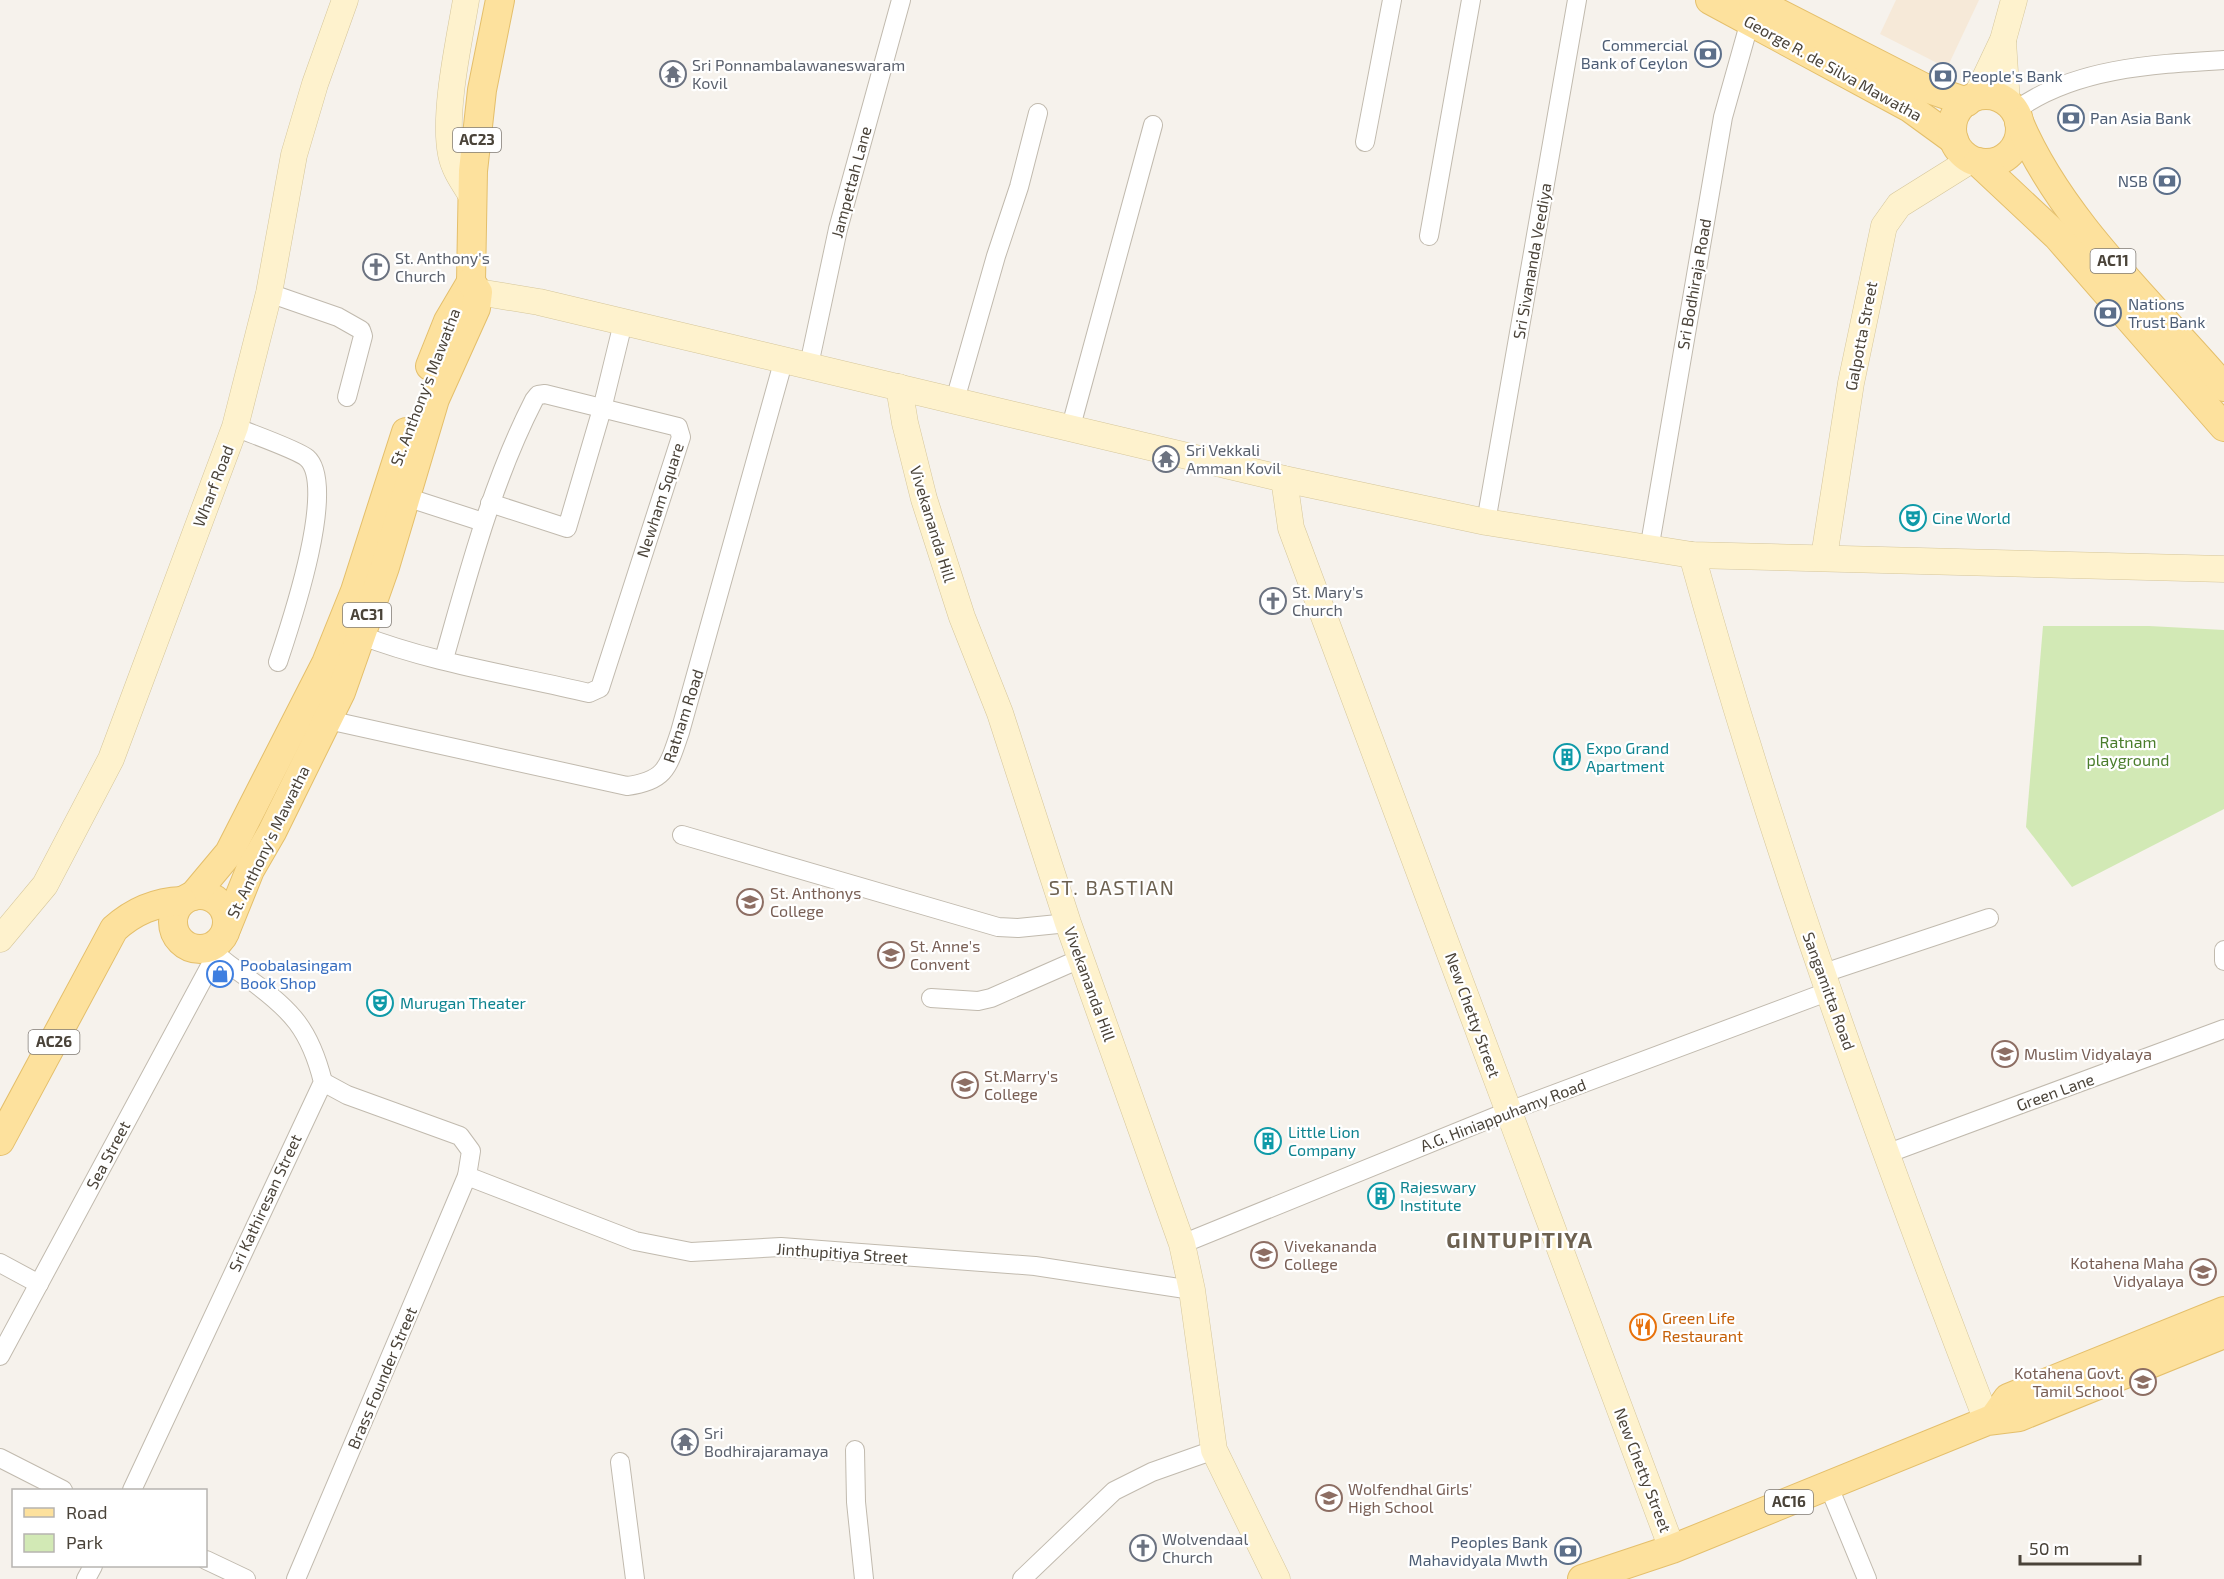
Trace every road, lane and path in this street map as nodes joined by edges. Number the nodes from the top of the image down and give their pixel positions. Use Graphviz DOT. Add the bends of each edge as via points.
graph roads {
  1 [pos="345,0"];
  2 [pos="466,0"];
  3 [pos="500,0"];
  4 [pos="902,0"];
  5 [pos="1392,0"];
  6 [pos="1471,0"];
  7 [pos="1577,0"];
  8 [pos="1710,0"];
  9 [pos="2014,0"];
  10 [pos="1751,11"];
  11 [pos="2003,40"];
  12 [pos="2224,60"];
  13 [pos="1972,99"];
  14 [pos="2014,112"];
  15 [pos="1038,113"];
  16 [pos="1153,125"];
  17 [pos="1365,142"];
  18 [pos="1968,154"];
  19 [pos="472,196"];
  20 [pos="1429,236"];
  21 [pos="269,293"];
  22 [pos="529,301"];
  23 [pos="468,302"];
  24 [pos="623,323"];
  25 [pos="796,362"];
  26 [pos="2219,373"];
  27 [pos="899,387"];
  28 [pos="347,397"];
  29 [pos="955,400"];
  30 [pos="603,409"];
  31 [pos="235,427"];
  32 [pos="2224,427"];
  33 [pos="1070,430"];
  34 [pos="1284,479"];
  35 [pos="406,497"];
  36 [pos="490,503"];
  37 [pos="483,522"];
  38 [pos="1486,522"];
  39 [pos="1648,550"];
  40 [pos="1692,555"];
  41 [pos="1824,557"];
  42 [pos="2224,569"];
  43 [pos="360,634"];
  44 [pos="444,659"];
  45 [pos="278,662"];
  46 [pos="328,720"];
  47 [pos="682,834"];
  48 [pos="182,905"];
  49 [pos="1989,918"];
  50 [pos="1068,922"];
  51 [pos="0,939"];
  52 [pos="217,943"];
  53 [pos="2224,950"];
  54 [pos="1082,958"];
  55 [pos="2224,961"];
  56 [pos="1824,983"];
  57 [pos="931,998"];
  58 [pos="2224,1029"];
  59 [pos="323,1082"];
  60 [pos="1509,1111"];
  61 [pos="0,1141"];
  62 [pos="1886,1154"];
  63 [pos="467,1176"];
  64 [pos="1182,1244"];
  65 [pos="0,1263"];
  66 [pos="39,1284"];
  67 [pos="1192,1290"];
  68 [pos="2224,1311"];
  69 [pos="2224,1334"];
  70 [pos="0,1356"];
  71 [pos="1990,1420"];
  72 [pos="855,1450"];
  73 [pos="1214,1450"];
  74 [pos="0,1458"];
  75 [pos="620,1462"];
  76 [pos="1829,1487"];
  77 [pos="59,1489"];
  78 [pos="133,1489"];
  79 [pos="1672,1549"];
  80 [pos="207,1560"];
  81 [pos="246,1579"];
  82 [pos="296,1579"];
  83 [pos="635,1579"];
  84 [pos="864,1579"];
  85 [pos="1022,1579"];
  86 [pos="1277,1579"];
  87 [pos="1582,1579"];
  88 [pos="1867,1579"];
  1 -- 21 [label="street, Wharf Road" via="294,155"];
  2 -- 19 [label="street" via="451,109 450,148 454,166"];
  3 -- 19 [label="main road, AC23" via="482,90"];
  4 -- 25 [label="street, Jampettah Lane"];
  5 -- 17 [label="street"];
  6 -- 20 [label="street"];
  7 -- 38 [label="street, Sri Sivananda Veediya"];
  8 -- 10 [label="main road, George R. de Silva Mawatha / AC11"];
  9 -- 11 [label="street"];
  10 -- 13 [label="main road, George R. de Silva Mawatha / AC11" via="1923,87"];
  10 -- 18 [label="main road, George R. de Silva Mawatha / AC11" via="1910,108"];
  10 -- 39 [label="street, Sri Bodhiraja Road" via="1724,117"];
  11 -- 13 [label="street"];
  11 -- 14 [label="street"];
  12 -- 14 [label="street" via="2146,65 2083,79 2033,97"];
  13 -- 14 [label="main road" via="1998,98"];
  13 -- 18 [label="main road" via="1954,119"];
  14 -- 18 [label="main road" via="2020,133 2010,154 2001,160"];
  14 -- 26 [label="main road, AC11" via="2034,157 2074,217"];
  15 -- 29 [label="street"];
  16 -- 33 [label="street"];
  18 -- 32 [label="main road, George R. de Silva Mawatha / AC11" via="2057,237"];
  18 -- 41 [label="street, Galpotta Street" via="1899,205 1884,226 1851,383"];
  19 -- 23 [label="main road, AC23"];
  21 -- 28 [label="street" via="338,317 362,330"];
  21 -- 31 [label="street, Wharf Road"];
  22 -- 23 [label="street"];
  22 -- 23 [label="street" via="492,306"];
  22 -- 24 [label="street"];
  23 -- 35 [label="main road, St. Anthony's Mawatha / AC31"];
  23 -- 48 [label="main road, St. Anthony's Mawatha / AC31" via="436,348 338,637 230,853"];
  24 -- 25 [label="street"];
  24 -- 30 [label="street"];
  25 -- 27 [label="street"];
  25 -- 46 [label="street, Ratnam Road" via="680,732 668,766 659,777 646,784 627,786"];
  27 -- 29 [label="street"];
  27 -- 50 [label="street, Vivekananda Hill" via="924,499"];
  29 -- 33 [label="street"];
  30 -- 36 [label="street, Newham Square" via="538,395 510,446"];
  30 -- 36 [label="street" via="567,528"];
  30 -- 44 [label="street, Newham Square" via="678,427 681,437 600,688 589,693"];
  31 -- 45 [label="street" via="307,458 316,475 316,524 295,612"];
  31 -- 51 [label="street, Wharf Road" via="111,759 45,885"];
  33 -- 34 [label="street"];
  34 -- 38 [label="street"];
  34 -- 60 [label="street, New Chetty Street" via="1291,528"];
  35 -- 37 [label="street"];
  35 -- 43 [label="main road, St. Anthony's Mawatha / AC31"];
  36 -- 37 [label="street, Newham Square"];
  37 -- 44 [label="street, Newham Square"];
  38 -- 39 [label="street"];
  39 -- 40 [label="street"];
  40 -- 41 [label="street"];
  40 -- 56 [label="street, Sangamitta Road" via="1740,722"];
  41 -- 42 [label="street"];
  43 -- 44 [label="street, Newham Square" via="391,647"];
  43 -- 46 [label="main road, St. Anthony's Mawatha / AC31"];
  46 -- 52 [label="main road, St. Anthony's Mawatha / AC31"];
  47 -- 50 [label="street" via="998,927"];
  48 -- 52 [label="main road" via="174,930 180,941 197,949"];
  48 -- 52 [label="main road" via="202,895 218,902 224,909"];
  48 -- 61 [label="main road, AC26" via="145,920 107,943"];
  49 -- 56 [label="street, A.G. Hiniappuhamy Road"];
  50 -- 54 [label="street, Vivekananda Hill"];
  52 -- 59 [label="street" via="304,1028"];
  52 -- 66 [label="street, Sea Street"];
  53 -- 55 [label="street"];
  54 -- 57 [label="street" via="992,998"];
  54 -- 64 [label="street, Vivekananda Hill"];
  56 -- 60 [label="street, A.G. Hiniappuhamy Road"];
  56 -- 62 [label="street, Sangamitta Road"];
  58 -- 62 [label="street, Green Lane"];
  59 -- 63 [label="street" via="347,1095 460,1136 471,1151"];
  59 -- 78 [label="street, Sri Kathiresan Street"];
  60 -- 64 [label="street, A.G. Hiniappuhamy Road"];
  60 -- 79 [label="street, New Chetty Street"];
  62 -- 71 [label="street, Sangamitta Road"];
  63 -- 67 [label="street, Jinthupitiya Street" via="635,1241 663,1248 727,1252 781,1247 1035,1266"];
  63 -- 82 [label="street, Brass Founder Street"];
  64 -- 67 [label="street, Vivekananda Hill"];
  65 -- 66 [label="street"];
  66 -- 70 [label="street, Sea Street"];
  67 -- 73 [label="street, Vivekananda Hill"];
  68 -- 71 [label="main road, AC16" via="2008,1398"];
  69 -- 71 [label="main road, AC16" via="2019,1417"];
  71 -- 76 [label="main road, AC16"];
  72 -- 84 [label="street"];
  73 -- 85 [label="street" via="1152,1472 1114,1491"];
  73 -- 86 [label="street, Vivekananda Hill"];
  74 -- 77 [label="street"];
  75 -- 83 [label="street"];
  76 -- 79 [label="main road, AC16"];
  76 -- 88 [label="street"];
  79 -- 87 [label="main road, AC16"];
  80 -- 81 [label="street"];
}
